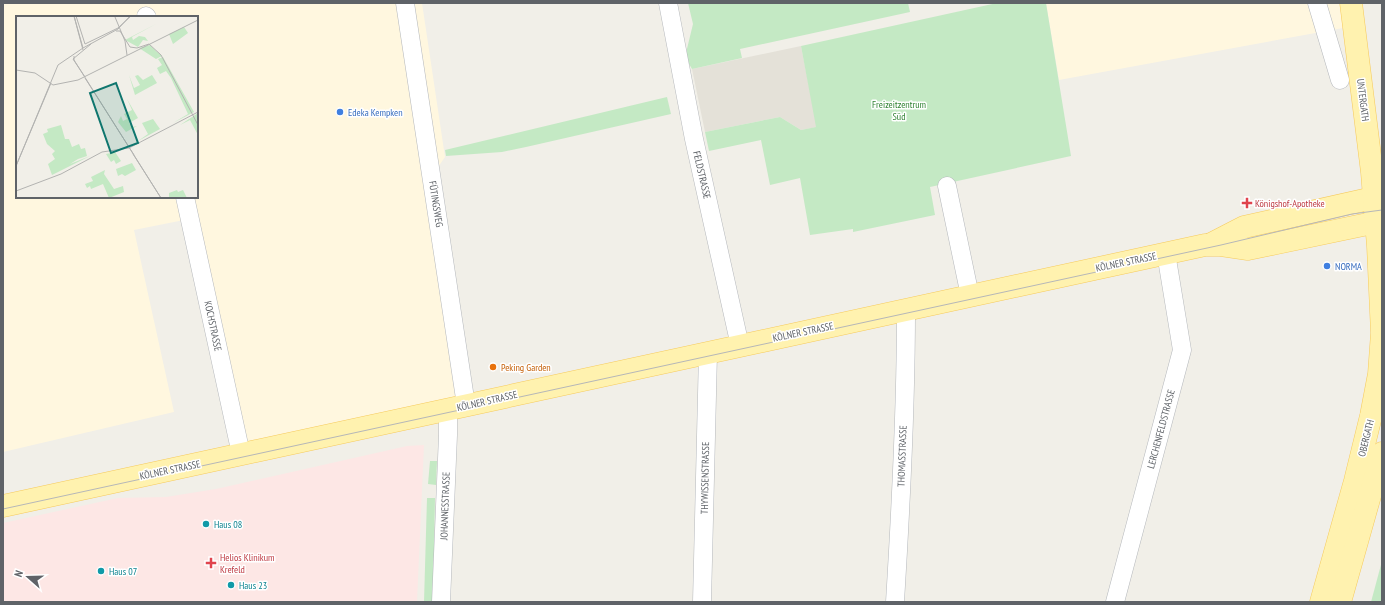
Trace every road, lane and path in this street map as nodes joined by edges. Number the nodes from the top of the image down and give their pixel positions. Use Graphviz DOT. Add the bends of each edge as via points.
graph roads {
  1 [pos="405,3"];
  2 [pos="668,3"];
  3 [pos="1317,3"];
  4 [pos="1351,3"];
  5 [pos="1340,80"];
  6 [pos="948,186"];
  7 [pos="1378,197"];
  8 [pos="186,198"];
  9 [pos="1379,221"];
  10 [pos="1211,244"];
  11 [pos="1166,253"];
  12 [pos="970,296"];
  13 [pos="906,310"];
  14 [pos="740,346"];
  15 [pos="708,353"];
  16 [pos="457,408"];
  17 [pos="1382,453"];
  18 [pos="241,454"];
  19 [pos="3,506"];
  20 [pos="441,602"];
  21 [pos="702,602"];
  22 [pos="895,602"];
  23 [pos="1115,602"];
  24 [pos="1321,602"];
  25 [pos="1340,602"];
  1 -- 16 [label="street, FÜTINGSWEG"];
  2 -- 14 [label="street, FELDSTRASSE" via="694,139"];
  3 -- 5 [label="street, UNTERGATH"];
  4 -- 7 [label="main road, UNTERGATH" via="1371,164"];
  6 -- 12 [label="street"];
  7 -- 9 [label="main road, OBERGATH"];
  7 -- 10 [label="main road, KÖLNER STRASSE" via="1244,228"];
  8 -- 18 [label="street, KOCHSTRASSE"];
  9 -- 10 [label="main road, KÖLNER STRASSE" via="1248,250"];
  9 -- 24 [label="main road, OBERGATH" via="1382,333 1379,374 1357,474"];
  10 -- 11 [label="main road, KÖLNER STRASSE"];
  11 -- 12 [label="main road, KÖLNER STRASSE"];
  11 -- 23 [label="street, LERCHENFELDSTRASSE" via="1182,350"];
  12 -- 13 [label="main road, KÖLNER STRASSE"];
  13 -- 14 [label="main road, KÖLNER STRASSE"];
  13 -- 22 [label="street, THOMASSTRASSE" via="904,423"];
  14 -- 15 [label="main road, KÖLNER STRASSE"];
  15 -- 16 [label="main road, KÖLNER STRASSE"];
  15 -- 21 [label="street, THYWISSENSTRASSE"];
  16 -- 18 [label="main road, KÖLNER STRASSE"];
  16 -- 20 [label="street, JOHANNESSTRASSE" via="448,434"];
  17 -- 25 [label="main road, OBERGATH"];
  18 -- 19 [label="main road, KÖLNER STRASSE"];
}
